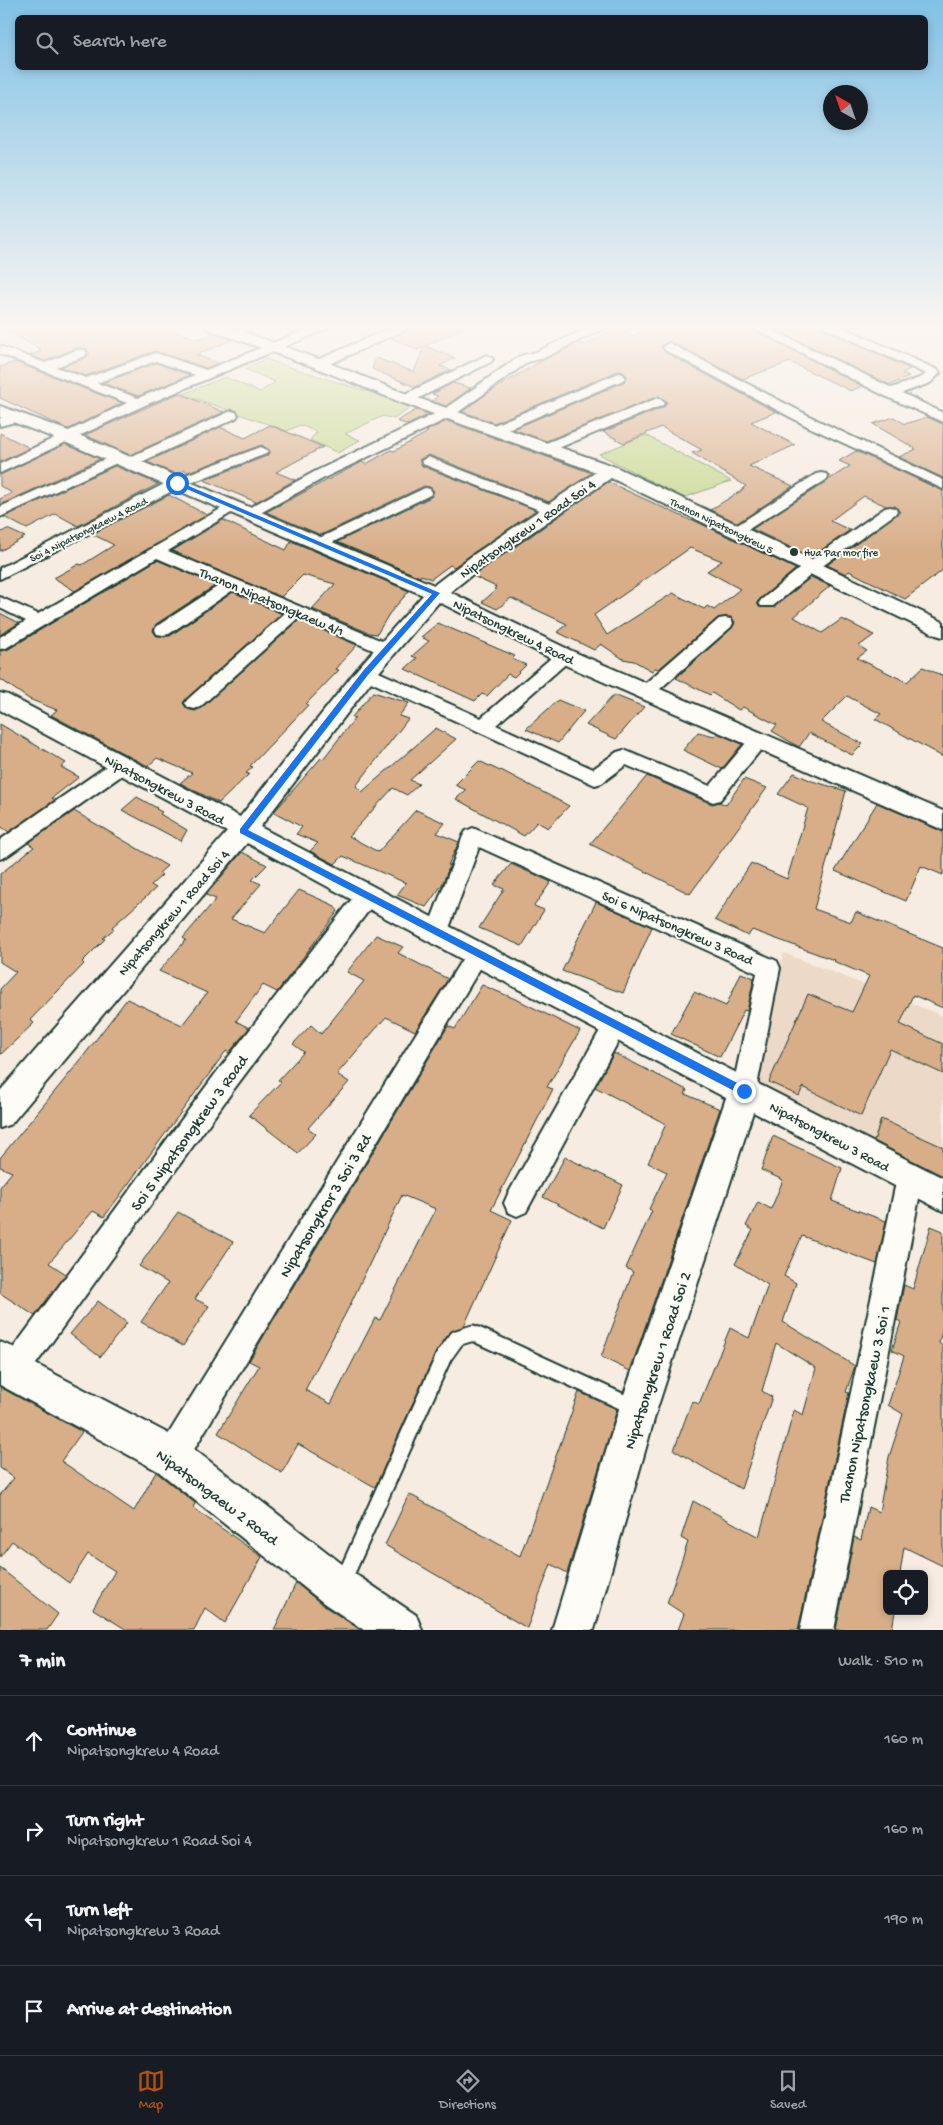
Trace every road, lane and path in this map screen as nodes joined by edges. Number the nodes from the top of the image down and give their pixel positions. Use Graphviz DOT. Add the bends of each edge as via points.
graph roads {
  1 [pos="415,402"];
  2 [pos="463,402"];
  3 [pos="560,402"];
  4 [pos="658,402"];
  5 [pos="773,402"];
  6 [pos="909,402"];
  7 [pos="138,403"];
  8 [pos="448,413"];
  9 [pos="231,415"];
  10 [pos="6,416"];
  11 [pos="943,418"];
  12 [pos="494,430"];
  13 [pos="68,438"];
  14 [pos="546,448"];
  15 [pos="262,451"];
  16 [pos="122,460"];
  17 [pos="428,461"];
  18 [pos="0,469"];
  19 [pos="610,471"];
  20 [pos="821,477"];
  21 [pos="177,483"];
  22 [pos="943,485"];
  23 [pos="424,492"];
  24 [pos="240,510"];
  25 [pos="552,510"];
  26 [pos="890,511"];
  27 [pos="0,513"];
  28 [pos="736,531"];
  29 [pos="318,544"];
  30 [pos="157,552"];
  31 [pos="811,567"];
  32 [pos="0,574"];
  33 [pos="232,584"];
  34 [pos="436,593"];
  35 [pos="0,602"];
  36 [pos="767,603"];
  37 [pos="297,612"];
  38 [pos="38,621"];
  39 [pos="725,623"];
  40 [pos="164,630"];
  41 [pos="943,630"];
  42 [pos="0,644"];
  43 [pos="388,650"];
  44 [pos="564,656"];
  45 [pos="366,673"];
  46 [pos="648,692"];
  47 [pos="0,700"];
  48 [pos="194,702"];
  49 [pos="483,727"];
  50 [pos="758,742"];
  51 [pos="121,766"];
  52 [pos="943,821"];
  53 [pos="243,831"];
  54 [pos="3,844"];
  55 [pos="367,896"];
  56 [pos="437,933"];
  57 [pos="477,954"];
  58 [pos="615,1025"];
  59 [pos="744,1091"];
  60 [pos="0,1114"];
  61 [pos="910,1178"];
  62 [pos="943,1195"];
  63 [pos="517,1204"];
  64 [pos="6,1366"];
  65 [pos="638,1409"];
  66 [pos="172,1457"];
  67 [pos="340,1589"];
  68 [pos="401,1630"];
  69 [pos="573,1630"];
  70 [pos="817,1630"];
  1 -- 8 [label="street, Thanon Nipatsongkrew 5"];
  2 -- 8 [label="street"];
  3 -- 12 [label="street"];
  4 -- 14 [label="street"];
  5 -- 22 [label="street"];
  6 -- 11 [label="street"];
  7 -- 13 [label="street"];
  8 -- 12 [label="street, Thanon Nipatsongkrew 5"];
  8 -- 24 [label="street"];
  9 -- 16 [label="street"];
  10 -- 13 [label="street, Nipatsongkrew 4 Road"];
  12 -- 14 [label="street, Thanon Nipatsongkrew 5"];
  13 -- 16 [label="street, Nipatsongkrew 4 Road"];
  13 -- 18 [label="street"];
  14 -- 19 [label="street, Thanon Nipatsongkrew 5"];
  15 -- 21 [label="street, Soi 4 Nipatsongkaew 4 Road"];
  16 -- 21 [label="street, Nipatsongkrew 4 Road"];
  16 -- 27 [label="street"];
  17 -- 25 [label="street"];
  19 -- 25 [label="street, Nipatsongkrew 1 Road Soi 4"];
  19 -- 28 [label="street, Thanon Nipatsongkrew 5"];
  20 -- 28 [label="street"];
  21 -- 24 [label="street, Nipatsongkrew 4 Road"];
  21 -- 32 [label="street, Soi 4 Nipatsongkaew 4 Road"];
  23 -- 29 [label="street"];
  24 -- 29 [label="street, Nipatsongkrew 4 Road"];
  24 -- 30 [label="street"];
  25 -- 34 [label="street, Nipatsongkrew 1 Road Soi 4"];
  26 -- 31 [label="street"];
  28 -- 31 [label="street, Thanon Nipatsongkrew 5"];
  29 -- 34 [label="street, Nipatsongkrew 4 Road"];
  30 -- 33 [label="street, Thanon Nipatsongkaew 4/1"];
  30 -- 38 [label="street"];
  31 -- 36 [label="street"];
  31 -- 41 [label="street, Thanon Nipatsongkrew 5"];
  33 -- 37 [label="street, Thanon Nipatsongkaew 4/1"];
  33 -- 40 [label="street"];
  34 -- 43 [label="street, Nipatsongkrew 1 Road Soi 4"];
  34 -- 44 [label="street, Nipatsongkrew 4 Road"];
  35 -- 38 [label="street"];
  37 -- 43 [label="street, Thanon Nipatsongkaew 4/1"];
  37 -- 48 [label="street"];
  38 -- 42 [label="street"];
  39 -- 46 [label="street"];
  43 -- 45 [label="street, Nipatsongkrew 1 Road Soi 4"];
  44 -- 46 [label="street, Nipatsongkrew 4 Road"];
  44 -- 49 [label="street"];
  45 -- 49 [label="street"];
  45 -- 53 [label="street, Nipatsongkrew 1 Road Soi 4"];
  46 -- 50 [label="street, Nipatsongkrew 4 Road"];
  47 -- 51 [label="street, Nipatsongkrew 3 Road"];
  49 -- 50 [label="street" via="595,778 624,756 714,795"];
  50 -- 52 [label="street, Nipatsongkrew 4 Road"];
  51 -- 53 [label="street, Nipatsongkrew 3 Road"];
  51 -- 54 [label="street"];
  53 -- 55 [label="street, Nipatsongkrew 3 Road"];
  53 -- 60 [label="street, Nipatsongkrew 1 Road Soi 4"];
  55 -- 56 [label="street, Nipatsongkrew 3 Road"];
  55 -- 64 [label="street, Soi 5 Nipatsongkrew 3 Road"];
  56 -- 57 [label="street, Nipatsongkrew 3 Road"];
  56 -- 59 [label="street, Soi 6 Nipatsongkrew 3 Road" via="473,836 768,968"];
  57 -- 58 [label="street, Nipatsongkrew 3 Road"];
  57 -- 66 [label="street, Nipatsongkror 3 Soi 3 Rd"];
  58 -- 59 [label="street, Nipatsongkrew 3 Road"];
  58 -- 63 [label="street"];
  59 -- 61 [label="street, Nipatsongkrew 3 Road"];
  59 -- 65 [label="street, Nipatsongkrew 1 Road Soi 2"];
  61 -- 62 [label="street, Nipatsongkrew 3 Road"];
  61 -- 70 [label="street, Thanon Nipatsongkaew 3 Soi 1"];
  64 -- 66 [label="street, Nipatsongaew 2 Road"];
  65 -- 67 [label="lane" via="473,1333 457,1338 444,1356"];
  65 -- 69 [label="street, Nipatsongkrew 1 Road Soi 2"];
  66 -- 67 [label="street, Nipatsongaew 2 Road"];
  67 -- 68 [label="street, Nipatsongaew 2 Road"];
}
